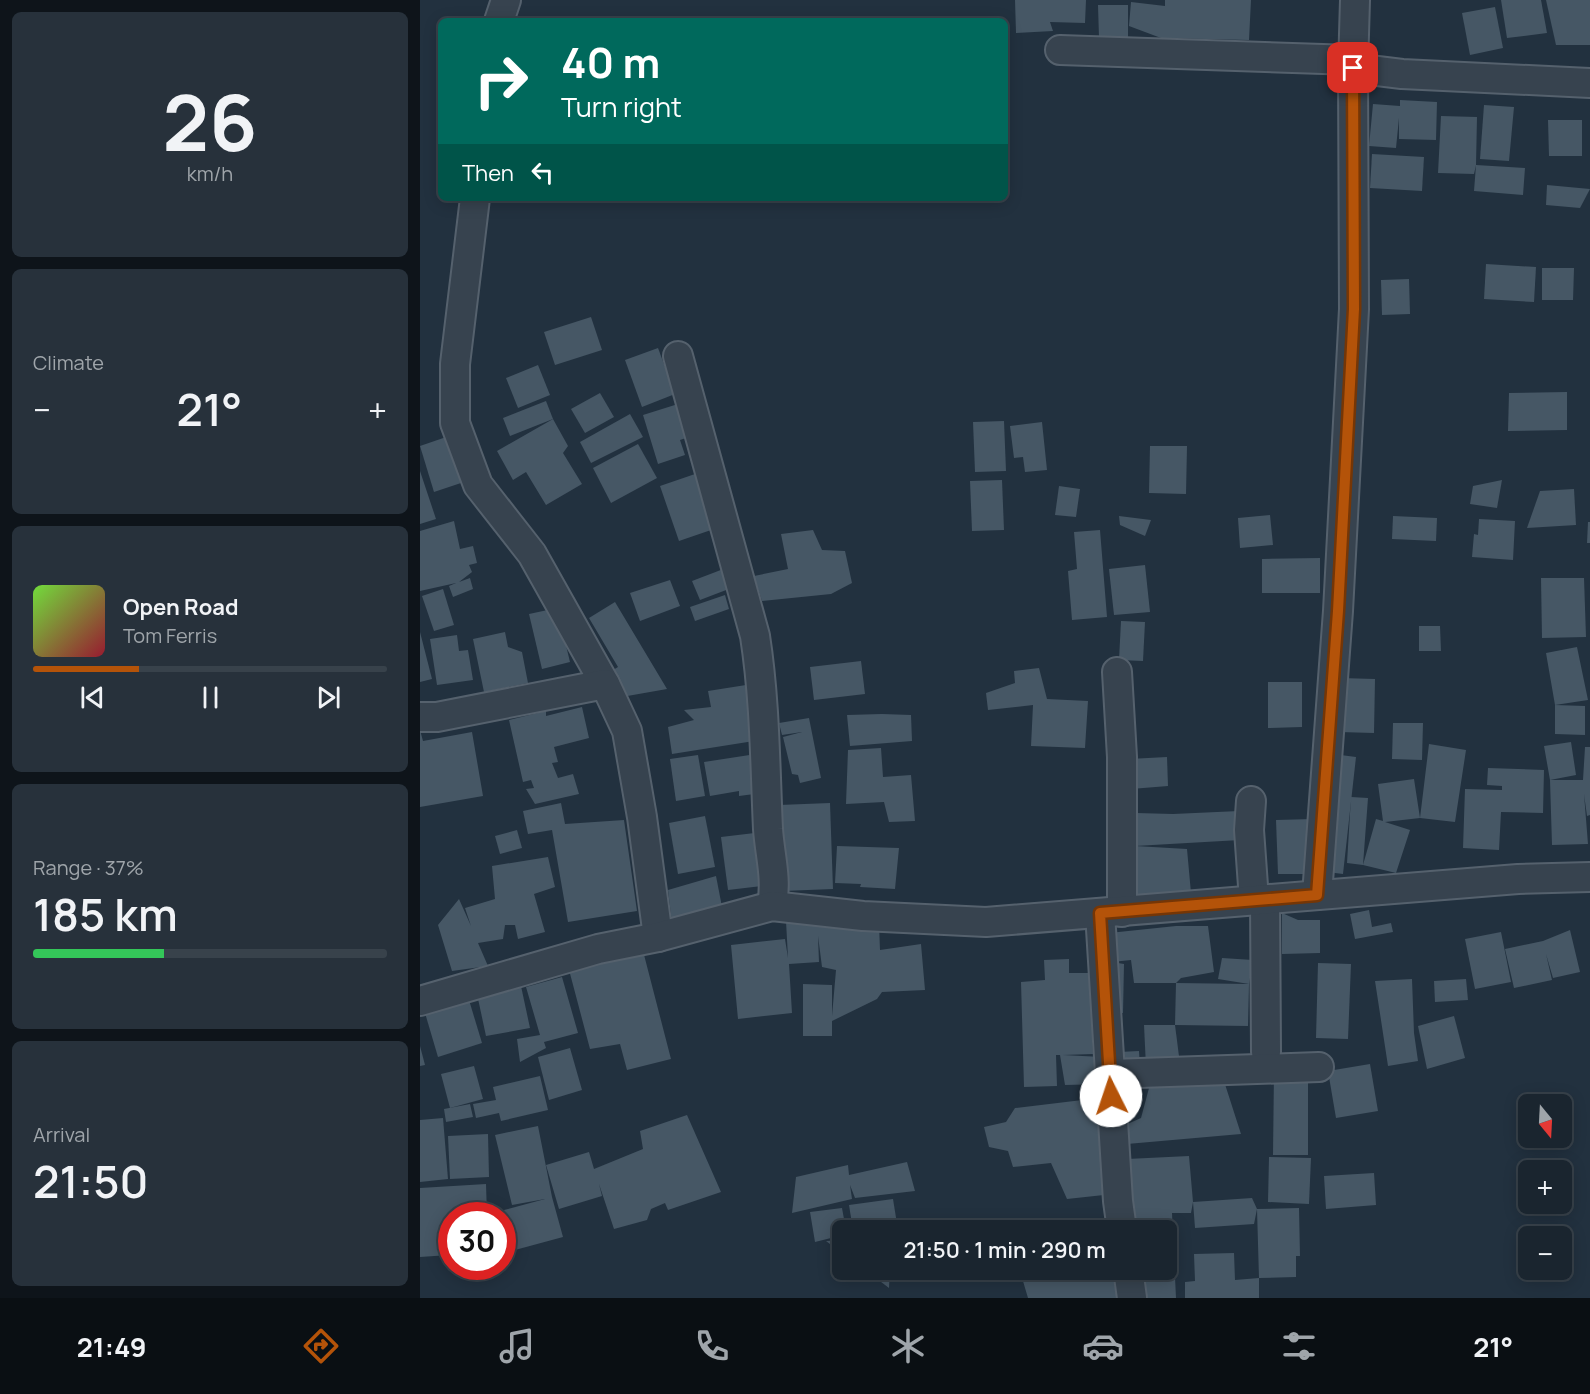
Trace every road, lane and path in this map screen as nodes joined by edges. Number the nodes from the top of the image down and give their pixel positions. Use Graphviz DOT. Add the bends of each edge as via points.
graph roads {
  1 [pos="506,0"];
  2 [pos="1355,0"];
  3 [pos="500,18"];
  4 [pos="1060,51"];
  5 [pos="1353,64"];
  6 [pos="1590,83"];
  7 [pos="475,201"];
  8 [pos="678,356"];
  9 [pos="1117,672"];
  10 [pos="604,684"];
  11 [pos="420,717"];
  12 [pos="1251,801"];
  13 [pos="1590,876"];
  14 [pos="1317,895"];
  15 [pos="1259,900"];
  16 [pos="772,906"];
  17 [pos="1111,913"];
  18 [pos="662,936"];
  19 [pos="420,1001"];
  20 [pos="1266,1052"];
  21 [pos="1319,1067"];
  22 [pos="1110,1074"];
  23 [pos="1121,1220"];
  24 [pos="1130,1280"];
  25 [pos="1132,1298"];
  1 -- 3 [label="street"];
  2 -- 5 [label="street"];
  4 -- 5 [label="street"];
  5 -- 6 [label="street" via="1402,74"];
  5 -- 14 [label="street" via="1354,309 1338,611"];
  7 -- 10 [label="street" via="455,364 455,423 478,485 532,555"];
  8 -- 16 [label="street" via="755,636 768,832 776,886"];
  9 -- 17 [label="street" via="1122,757"];
  10 -- 11 [label="street" via="437,717"];
  10 -- 18 [label="street" via="627,731"];
  12 -- 15 [label="street" via="1250,830"];
  13 -- 14 [label="street"];
  14 -- 15 [label="street"];
  15 -- 17 [label="street"];
  15 -- 20 [label="street"];
  16 -- 17 [label="street" via="863,916 986,922"];
  16 -- 18 [label="street"];
  17 -- 22 [label="street"];
  18 -- 19 [label="street" via="598,949"];
  21 -- 22 [label="street"];
  22 -- 23 [label="street"];
  24 -- 25 [label="street"];
}
